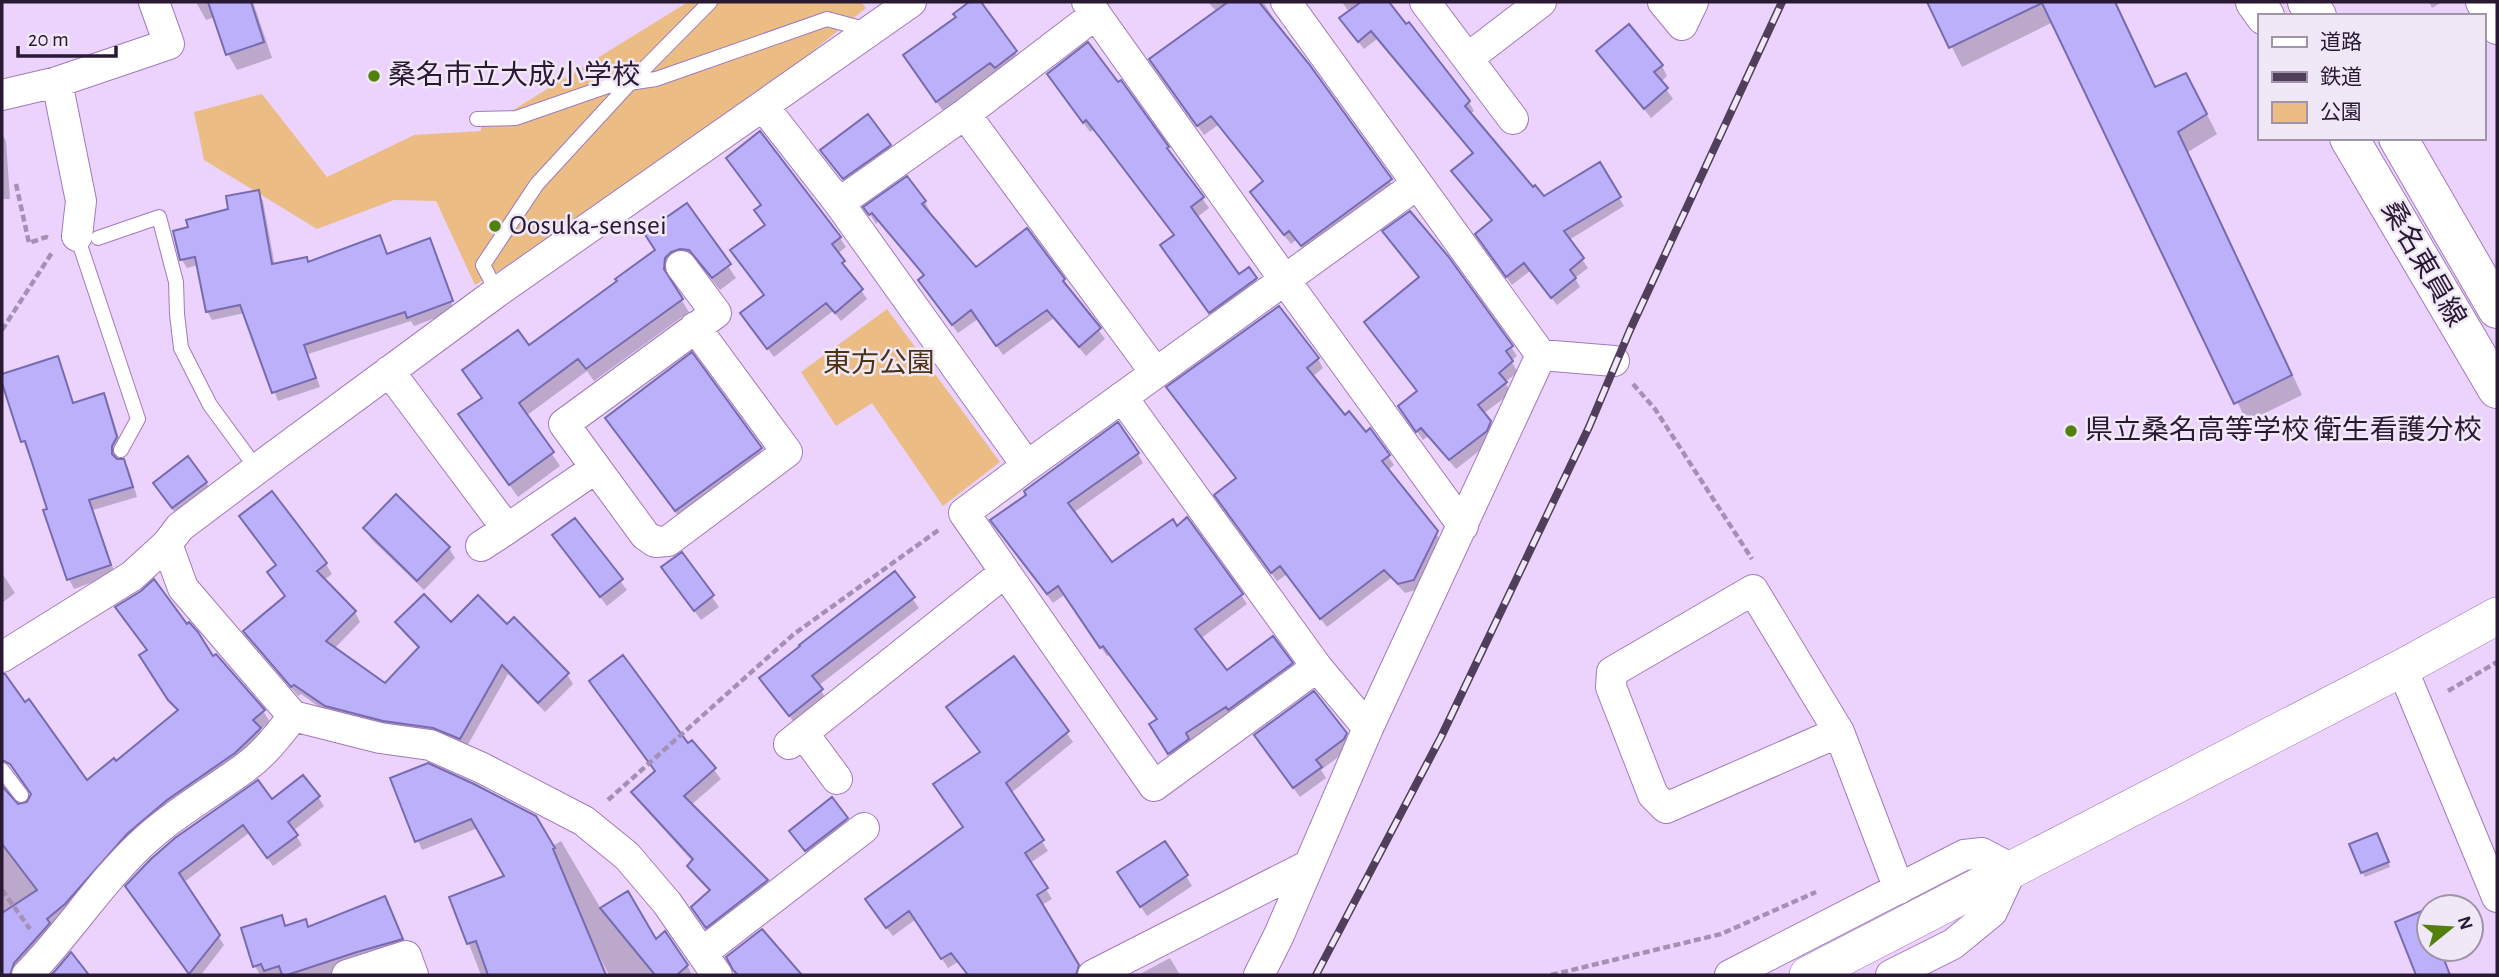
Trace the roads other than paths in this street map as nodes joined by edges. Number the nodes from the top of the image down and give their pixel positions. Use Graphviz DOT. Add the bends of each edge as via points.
graph roads {
  1 [pos="155,2"];
  2 [pos="710,2"];
  3 [pos="911,2"];
  4 [pos="1286,2"];
  5 [pos="1425,2"];
  6 [pos="1541,2"];
  7 [pos="1663,2"];
  8 [pos="1693,2"];
  9 [pos="1092,8"];
  10 [pos="870,30"];
  11 [pos="1468,58"];
  12 [pos="57,82"];
  13 [pos="629,84"];
  14 [pos="2,95"];
  15 [pos="763,106"];
  16 [pos="965,114"];
  17 [pos="477,119"];
  18 [pos="1513,119"];
  19 [pos="2351,140"];
  20 [pos="2399,140"];
  21 [pos="1416,185"];
  22 [pos="839,203"];
  23 [pos="88,237"];
  24 [pos="681,266"];
  25 [pos="1284,279"];
  26 [pos="497,292"];
  27 [pos="2497,309"];
  28 [pos="695,327"];
  29 [pos="1541,355"];
  30 [pos="1615,361"];
  31 [pos="389,371"];
  32 [pos="1155,372"];
  33 [pos="2497,389"];
  34 [pos="1122,397"];
  35 [pos="121,450"];
  36 [pos="1027,466"];
  37 [pos="596,468"];
  38 [pos="257,469"];
  39 [pos="1463,526"];
  40 [pos="506,529"];
  41 [pos="167,544"];
  42 [pos="481,546"];
  43 [pos="1004,573"];
  44 [pos="2497,616"];
  45 [pos="2,657"];
  46 [pos="1317,667"];
  47 [pos="2402,668"];
  48 [pos="293,716"];
  49 [pos="1367,728"];
  50 [pos="1839,732"];
  51 [pos="2,770"];
  52 [pos="837,779"];
  53 [pos="21,795"];
  54 [pos="864,828"];
  55 [pos="1307,866"];
  56 [pos="2012,869"];
  57 [pos="1899,889"];
  58 [pos="2497,897"];
  59 [pos="709,964"];
  60 [pos="27,975"];
  61 [pos="347,975"];
  62 [pos="413,975"];
  63 [pos="1093,975"];
  64 [pos="1259,975"];
  65 [pos="1730,975"];
  66 [pos="1808,975"];
  67 [pos="1891,975"];
  1 -- 12 [label="street" via="169,44"];
  2 -- 13 [label="lane"];
  3 -- 10 [label="street"];
  4 -- 21 [label="street"];
  5 -- 11 [label="street"];
  6 -- 11 [label="street"];
  7 -- 8 [label="street" via="1682,25"];
  9 -- 16 [label="street"];
  9 -- 25 [label="street"];
  10 -- 13 [label="lane" via="828,19 656,79"];
  10 -- 15 [label="street"];
  11 -- 18 [label="street"];
  12 -- 14 [label="street"];
  12 -- 23 [label="street"];
  13 -- 17 [label="lane" via="608,86 516,118"];
  13 -- 26 [label="lane" via="537,184 483,265"];
  15 -- 22 [label="street"];
  15 -- 26 [label="street"];
  16 -- 22 [label="street"];
  16 -- 32 [label="street"];
  19 -- 33 [label="main road, 桑名東員線"];
  20 -- 27 [label="main road, 桑名東員線"];
  21 -- 25 [label="street"];
  21 -- 29 [label="street"];
  22 -- 36 [label="street"];
  23 -- 35 [label="lane" via="138,419"];
  23 -- 38 [label="lane" via="159,217 176,282 181,348 210,405"];
  24 -- 28 [label="street" via="716,313"];
  25 -- 32 [label="street"];
  25 -- 39 [label="street"];
  26 -- 31 [label="street"];
  28 -- 37 [label="street" via="564,424"];
  28 -- 37 [label="street" via="787,452 668,541 654,542 645,535"];
  29 -- 30 [label="street"];
  29 -- 39 [label="street"];
  31 -- 38 [label="street"];
  31 -- 40 [label="street"];
  32 -- 34 [label="street"];
  34 -- 36 [label="street"];
  34 -- 46 [label="street"];
  36 -- 43 [label="street" via="964,513"];
  37 -- 40 [label="street"];
  38 -- 41 [label="street" via="180,527"];
  39 -- 49 [label="street"];
  40 -- 42 [label="street"];
  41 -- 45 [label="street" via="132,576"];
  41 -- 48 [label="street" via="183,588"];
  43 -- 46 [label="street" via="1154,786"];
  43 -- 52 [label="street" via="796,738"];
  44 -- 47 [label="street"];
  46 -- 49 [label="street"];
  47 -- 56 [label="street"];
  47 -- 58 [label="street"];
  48 -- 59 [label="street" via="380,738 430,745 584,821 627,856"];
  48 -- 60 [label="street" via="248,765 138,846"];
  49 -- 55 [label="street"];
  50 -- 50 [label="street" via="1753,590 1612,672 1611,687 1653,795 1665,808"];
  50 -- 57 [label="street"];
  51 -- 53 [label="lane"];
  54 -- 59 [label="street"];
  55 -- 63 [label="street"];
  55 -- 64 [label="street"];
  56 -- 57 [label="street" via="1982,853 1964,855"];
  56 -- 66 [label="street"];
  56 -- 67 [label="street" via="1992,912 1953,944"];
  57 -- 65 [label="street"];
  61 -- 62 [label="street" via="406,956"];
}
